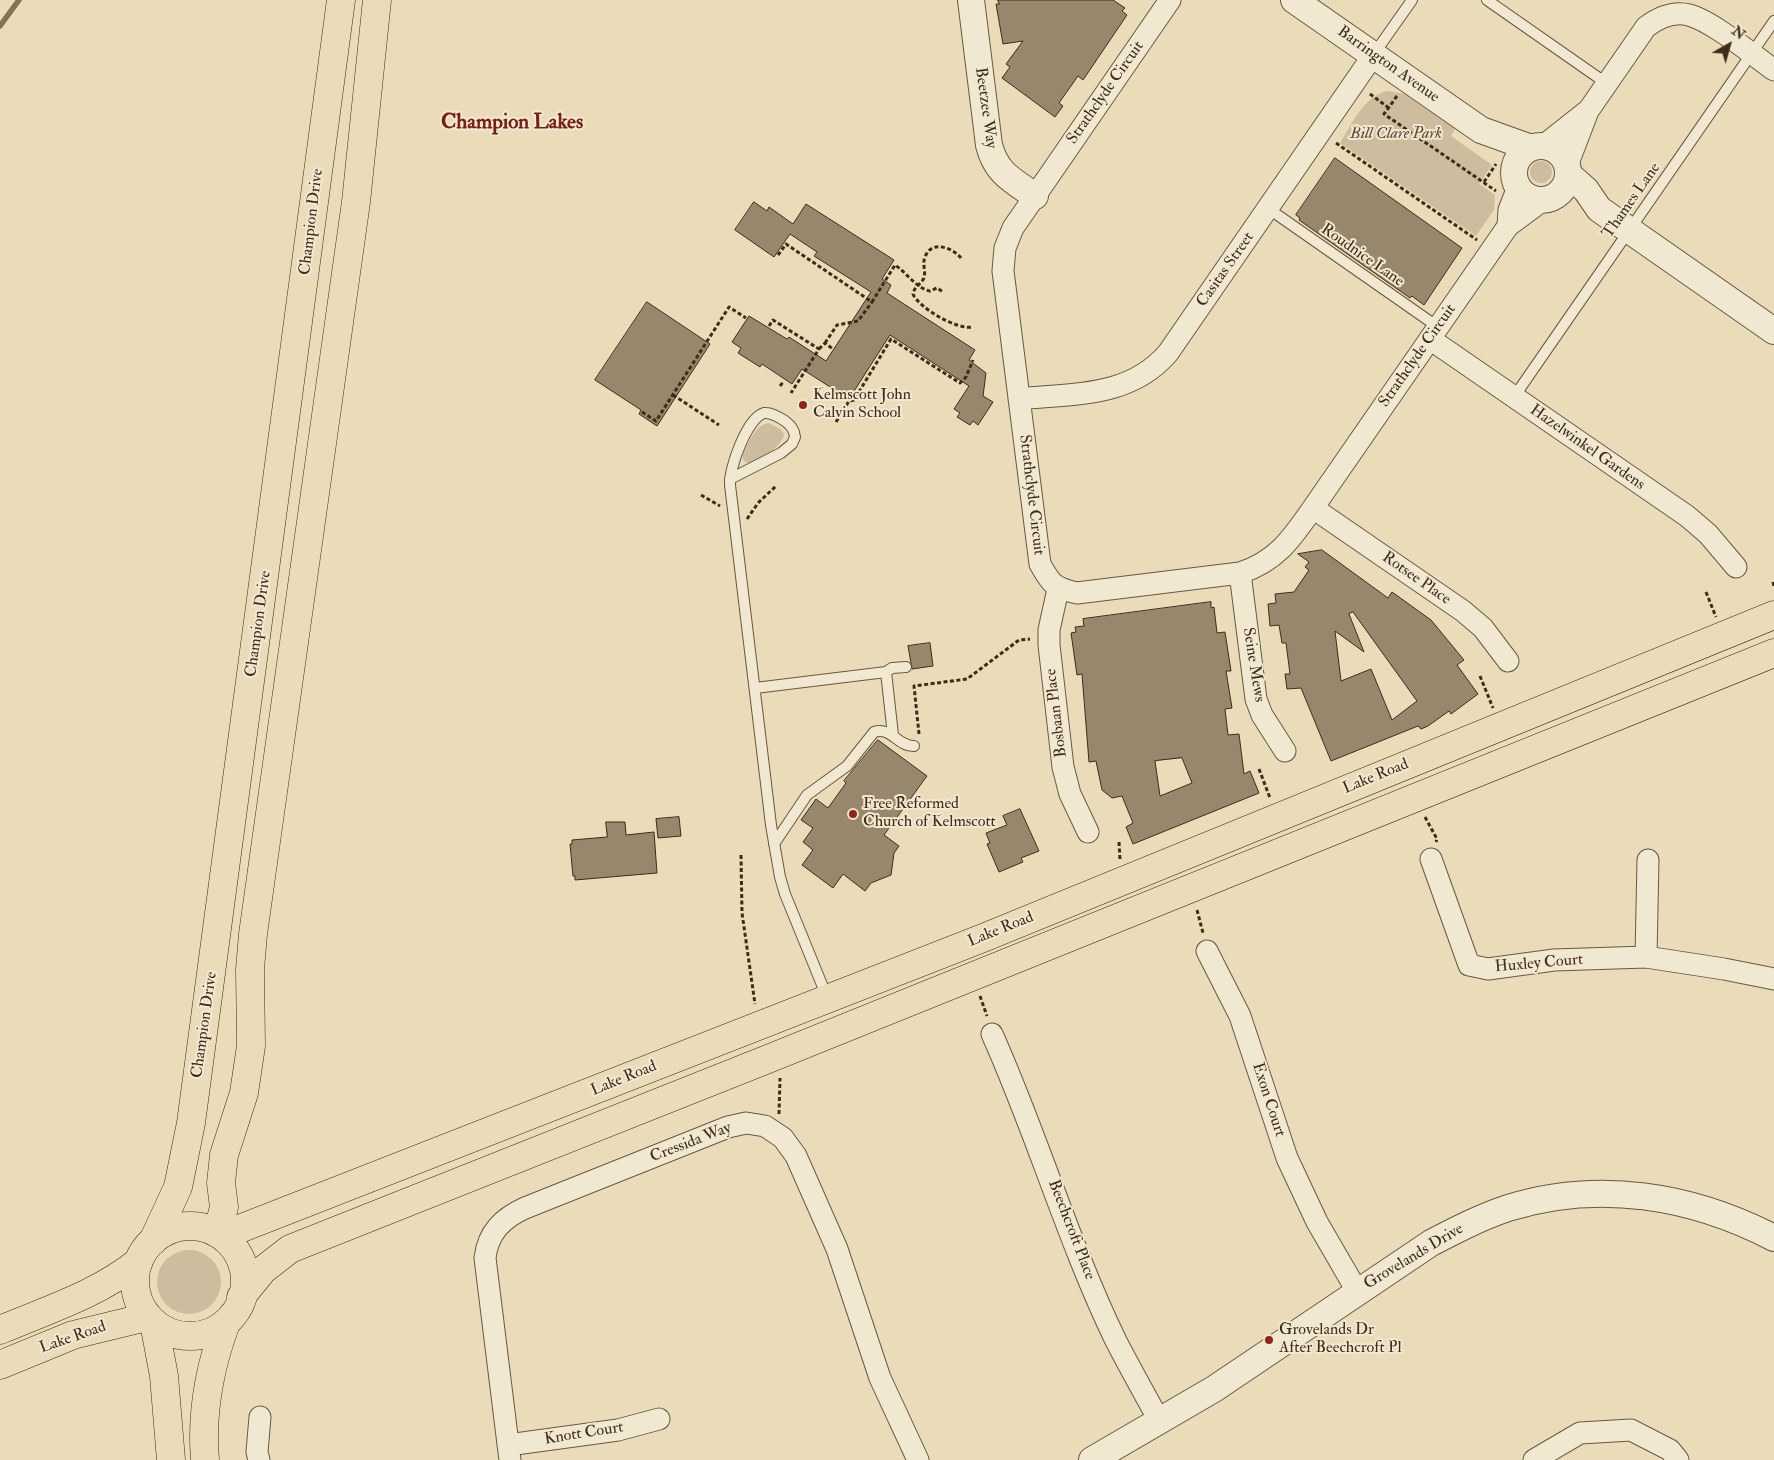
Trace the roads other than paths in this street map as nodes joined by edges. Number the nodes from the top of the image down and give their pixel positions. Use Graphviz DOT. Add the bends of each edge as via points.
graph roads {
  1 [pos="340,0"];
  2 [pos="377,0"];
  3 [pos="971,0"];
  4 [pos="1170,0"];
  5 [pos="1294,0"];
  6 [pos="1412,0"];
  7 [pos="1486,0"];
  8 [pos="1681,7"];
  9 [pos="1774,21"];
  10 [pos="1374,54"];
  11 [pos="1751,54"];
  12 [pos="1774,70"];
  13 [pos="1606,83"];
  14 [pos="1588,111"];
  15 [pos="1482,130"];
  16 [pos="1537,147"];
  17 [pos="1567,170"];
  18 [pos="1507,179"];
  19 [pos="1035,196"];
  20 [pos="1546,200"];
  21 [pos="1269,209"];
  22 [pos="1598,209"];
  23 [pos="1508,226"];
  24 [pos="1630,231"];
  25 [pos="1774,331"];
  26 [pos="1434,333"];
  27 [pos="1514,397"];
  28 [pos="1019,399"];
  29 [pos="730,479"];
  30 [pos="1313,508"];
  31 [pos="1736,566"];
  32 [pos="1240,573"];
  33 [pos="1058,589"];
  34 [pos="1774,615"];
  35 [pos="1774,653"];
  36 [pos="1508,661"];
  37 [pos="906,667"];
  38 [pos="886,672"];
  39 [pos="755,688"];
  40 [pos="892,735"];
  41 [pos="914,746"];
  42 [pos="1285,751"];
  43 [pos="1088,832"];
  44 [pos="774,844"];
  45 [pos="1431,859"];
  46 [pos="1648,860"];
  47 [pos="1207,951"];
  48 [pos="1646,957"];
  49 [pos="1774,979"];
  50 [pos="828,998"];
  51 [pos="839,1030"];
  52 [pos="992,1034"];
  53 [pos="221,1233"];
  54 [pos="1774,1238"];
  55 [pos="146,1251"];
  56 [pos="1358,1291"];
  57 [pos="241,1297"];
  58 [pos="150,1320"];
  59 [pos="226,1322"];
  60 [pos="0,1330"];
  61 [pos="0,1366"];
  62 [pos="260,1417"];
  63 [pos="659,1419"];
  64 [pos="1160,1422"];
  65 [pos="509,1452"];
  66 [pos="171,1460"];
  67 [pos="205,1460"];
  68 [pos="258,1460"];
  69 [pos="918,1460"];
  70 [pos="1092,1460"];
  71 [pos="1534,1460"];
  72 [pos="1678,1460"];
  1 -- 55 [label="main road, Champion Drive" via="192,1123 178,1187"];
  2 -- 53 [label="main road" via="356,202 253,934 251,1046 244,1093 224,1154"];
  3 -- 19 [label="street, Beetzee Way" via="993,160 1001,172"];
  4 -- 19 [label="street, Strathclyde Circuit"];
  5 -- 10 [label="street, Barrington Avenue"];
  6 -- 10 [label="lane"];
  7 -- 13 [label="lane"];
  8 -- 11 [label="street"];
  8 -- 13 [label="street" via="1646,27"];
  9 -- 11 [label="lane, Thames Lane"];
  10 -- 15 [label="street, Barrington Avenue"];
  10 -- 21 [label="street, Casitas Street"];
  11 -- 12 [label="street"];
  11 -- 24 [label="lane, Thames Lane"];
  13 -- 14 [label="street"];
  14 -- 16 [label="street"];
  14 -- 17 [label="street"];
  15 -- 16 [label="street, Barrington Avenue"];
  15 -- 18 [label="street, Barrington Avenue"];
  16 -- 17 [label="street" via="1558,153"];
  16 -- 18 [label="street" via="1519,157"];
  17 -- 20 [label="street" via="1562,189"];
  17 -- 22 [label="street"];
  18 -- 20 [label="street" via="1528,197"];
  18 -- 23 [label="street, Strathclyde Circuit"];
  19 -- 28 [label="street, Strathclyde Circuit" via="1013,228 1005,248 1003,270"];
  20 -- 22 [label="street"];
  20 -- 23 [label="street, Strathclyde Circuit"];
  21 -- 26 [label="lane, Roudnice Lane"];
  21 -- 28 [label="street, Casitas Street" via="1156,366 1128,384 1111,389"];
  22 -- 24 [label="street"];
  23 -- 26 [label="street, Strathclyde Circuit"];
  24 -- 25 [label="street"];
  24 -- 27 [label="lane, Thames Lane"];
  26 -- 27 [label="street, Hazelwinkel Gardens"];
  26 -- 30 [label="street, Strathclyde Circuit"];
  27 -- 31 [label="street, Hazelwinkel Gardens" via="1686,516 1708,534"];
  28 -- 33 [label="street, Strathclyde Circuit" via="1040,564"];
  29 -- 29 [label="lane" via="737,450 760,415 776,416 793,429 795,437 788,449"];
  29 -- 39 [label="lane"];
  30 -- 32 [label="street, Strathclyde Circuit" via="1286,546 1255,568"];
  30 -- 36 [label="street, Rotsee Place" via="1463,611 1483,628"];
  32 -- 33 [label="street, Strathclyde Circuit" via="1077,593"];
  32 -- 42 [label="street, Seine Mews" via="1256,699 1262,715"];
  33 -- 43 [label="street, Bosbaan Place" via="1049,630 1053,682 1068,785"];
  34 -- 50 [label="main road, Lake Road" via="983,938"];
  35 -- 51 [label="main road, Lake Road"];
  37 -- 38 [label="lane"];
  38 -- 39 [label="lane"];
  38 -- 40 [label="lane"];
  39 -- 44 [label="lane"];
  40 -- 41 [label="lane" via="906,746"];
  40 -- 44 [label="lane" via="874,732 847,766 806,795"];
  44 -- 50 [label="lane" via="785,894"];
  45 -- 48 [label="street, Huxley Court" via="1469,965 1488,969 1554,960"];
  46 -- 48 [label="street"];
  47 -- 56 [label="street, Exon Court" via="1240,1016 1287,1158 1317,1222"];
  48 -- 49 [label="street, Huxley Court"];
  50 -- 51 [label="main road"];
  50 -- 53 [label="main road, Lake Road"];
  51 -- 57 [label="main road, Lake Road" via="290,1249 263,1270"];
  52 -- 64 [label="street, Beechcroft Place" via="1020,1096 1082,1262 1116,1341"];
  53 -- 55 [label="main road" via="184,1226 168,1232"];
  53 -- 57 [label="main road" via="236,1248 244,1266"];
  54 -- 56 [label="street, Grovelands Drive" via="1691,1204 1630,1194 1572,1195 1507,1209 1462,1227"];
  55 -- 58 [label="main road" via="135,1277 136,1294"];
  55 -- 60 [label="main road, Lake Road" via="121,1276 92,1292"];
  56 -- 64 [label="street, Grovelands Drive"];
  57 -- 59 [label="main road"];
  58 -- 59 [label="main road" via="169,1332 189,1336 208,1333"];
  58 -- 61 [label="main road, Lake Road" via="73,1335"];
  58 -- 66 [label="main road" via="164,1376"];
  59 -- 67 [label="main road" via="216,1349 208,1388"];
  62 -- 68 [label="street"];
  63 -- 65 [label="street, Knott Court"];
  64 -- 70 [label="street, Grovelands Drive"];
  65 -- 69 [label="street, Cressida Way" via="485,1258 496,1228 525,1208 728,1127 746,1123 765,1126 783,1138 808,1179 837,1249 880,1378"];
  71 -- 72 [label="street" via="1580,1433 1631,1430 1670,1450"];
}
